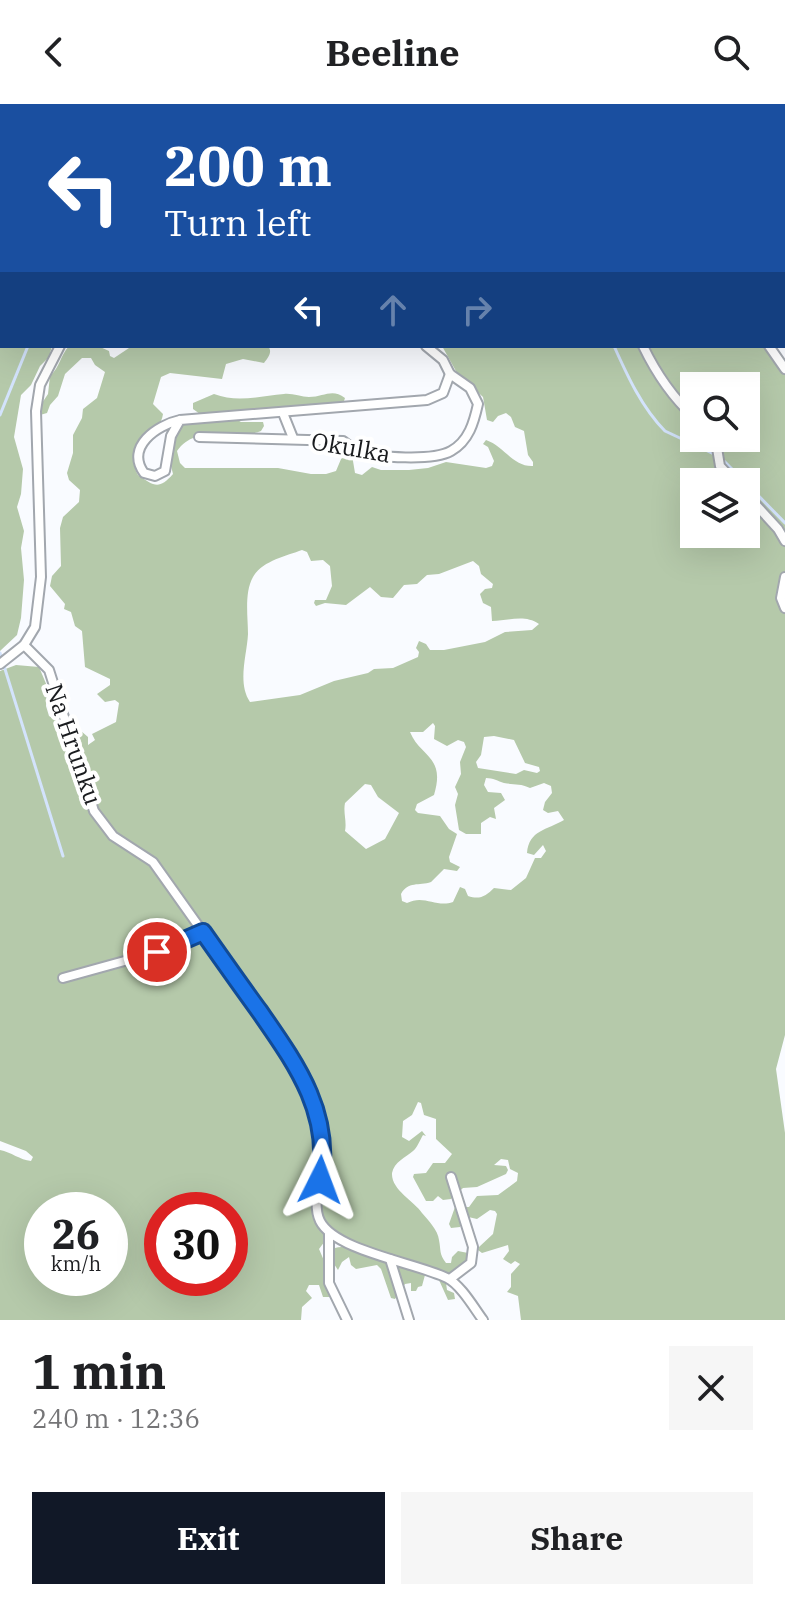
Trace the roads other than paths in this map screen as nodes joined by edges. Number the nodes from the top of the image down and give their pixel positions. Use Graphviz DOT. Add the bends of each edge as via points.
graph roads {
  1 [pos="59,348"];
  2 [pos="428,348"];
  3 [pos="644,348"];
  4 [pos="770,348"];
  5 [pos="785,369"];
  6 [pos="450,374"];
  7 [pos="680,404"];
  8 [pos="283,413"];
  9 [pos="180,420"];
  10 [pos="199,437"];
  11 [pos="293,438"];
  12 [pos="760,509"];
  13 [pos="785,541"];
  14 [pos="785,577"];
  15 [pos="785,608"];
  16 [pos="24,645"];
  17 [pos="0,664"];
  18 [pos="203,932"];
  19 [pos="63,978"];
  20 [pos="451,1177"];
  21 [pos="329,1234"];
  22 [pos="390,1259"];
  23 [pos="450,1279"];
  24 [pos="347,1320"];
  25 [pos="409,1320"];
  26 [pos="483,1320"];
  1 -- 16 [label="street" via="40,385 36,411 41,577 35,627"];
  2 -- 6 [label="street, Okulka"];
  3 -- 7 [label="street"];
  4 -- 5 [label="street"];
  6 -- 8 [label="street, Okulka" via="443,393 427,400"];
  6 -- 11 [label="street, Okulka" via="470,388 478,404 471,431 451,451 382,456 343,441"];
  8 -- 9 [label="street, Okulka"];
  8 -- 11 [label="street"];
  9 -- 9 [label="street" via="164,424 139,449 144,473 155,476 165,471 171,436"];
  10 -- 11 [label="street, Okulka"];
  12 -- 13 [label="street"];
  14 -- 15 [label="street"];
  16 -- 17 [label="street"];
  16 -- 18 [label="street, Na Hrunku" via="49,670 94,811 113,836 153,862"];
  18 -- 19 [label="street" via="157,952"];
  18 -- 21 [label="street, Na Hrunku" via="298,1066 313,1100 322,1135 318,1219"];
  20 -- 23 [label="street" via="473,1247 471,1263"];
  21 -- 22 [label="street"];
  21 -- 24 [label="street, Na Hrunku" via="329,1283"];
  22 -- 23 [label="street"];
  22 -- 25 [label="street"];
  23 -- 26 [label="street"];
}
